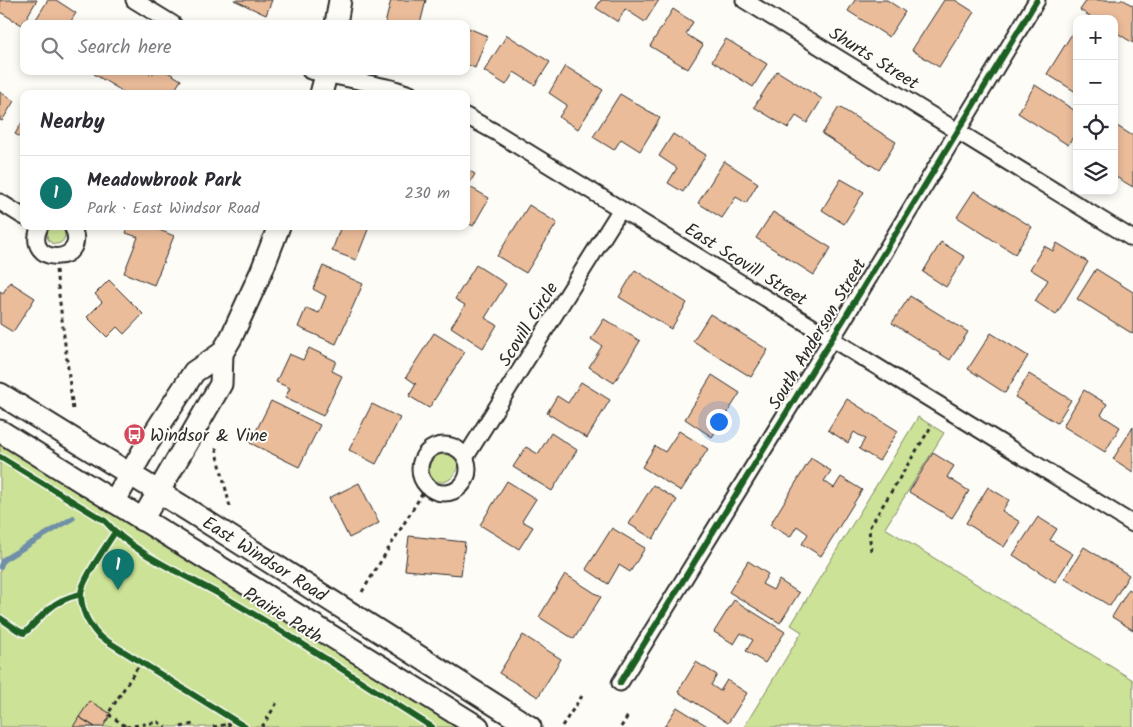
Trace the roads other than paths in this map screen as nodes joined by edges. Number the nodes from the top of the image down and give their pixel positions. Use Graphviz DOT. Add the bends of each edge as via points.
graph roads {
  1 [pos="134,0"];
  2 [pos="340,0"];
  3 [pos="744,0"];
  4 [pos="1037,0"];
  5 [pos="166,20"];
  6 [pos="337,20"];
  7 [pos="321,78"];
  8 [pos="398,90"];
  9 [pos="470,118"];
  10 [pos="958,131"];
  11 [pos="0,202"];
  12 [pos="621,209"];
  13 [pos="20,214"];
  14 [pos="38,230"];
  15 [pos="73,230"];
  16 [pos="277,230"];
  17 [pos="1133,239"];
  18 [pos="832,339"];
  19 [pos="222,353"];
  20 [pos="0,394"];
  21 [pos="0,431"];
  22 [pos="466,458"];
  23 [pos="130,474"];
  24 [pos="158,492"];
  25 [pos="114,502"];
  26 [pos="142,520"];
  27 [pos="1133,524"];
  28 [pos="620,683"];
  29 [pos="478,727"];
  30 [pos="530,727"];
  1 -- 5 [label="street"];
  2 -- 6 [label="main road"];
  3 -- 10 [label="street, Shurts Street"];
  4 -- 10 [label="street, South Anderson Street"];
  7 -- 8 [label="street"];
  9 -- 12 [label="street, East Scovill Street"];
  10 -- 17 [label="street, Shurts Street"];
  10 -- 18 [label="street, South Anderson Street"];
  11 -- 13 [label="street"];
  12 -- 18 [label="street, East Scovill Street"];
  12 -- 22 [label="street, Scovill Circle"];
  14 -- 15 [label="street" via="36,239 42,252 60,257 71,251 76,239"];
  16 -- 19 [label="main road"];
  18 -- 27 [label="street, East Scovill Street"];
  18 -- 28 [label="street, South Anderson Street"];
  19 -- 23 [label="main road" via="194,372"];
  19 -- 24 [label="main road" via="221,384"];
  20 -- 23 [label="main road, East Windsor Road"];
  21 -- 25 [label="main road, East Windsor Road"];
  22 -- 22 [label="street, Scovill Circle" via="467,474 458,488 442,493 422,480 420,465 426,451 433,447 455,447"];
  23 -- 24 [label="main road, East Windsor Road"];
  23 -- 25 [label="main road"];
  24 -- 26 [label="main road"];
  24 -- 30 [label="main road, East Windsor Road"];
  25 -- 26 [label="main road, East Windsor Road"];
  26 -- 29 [label="main road, East Windsor Road"];
}
